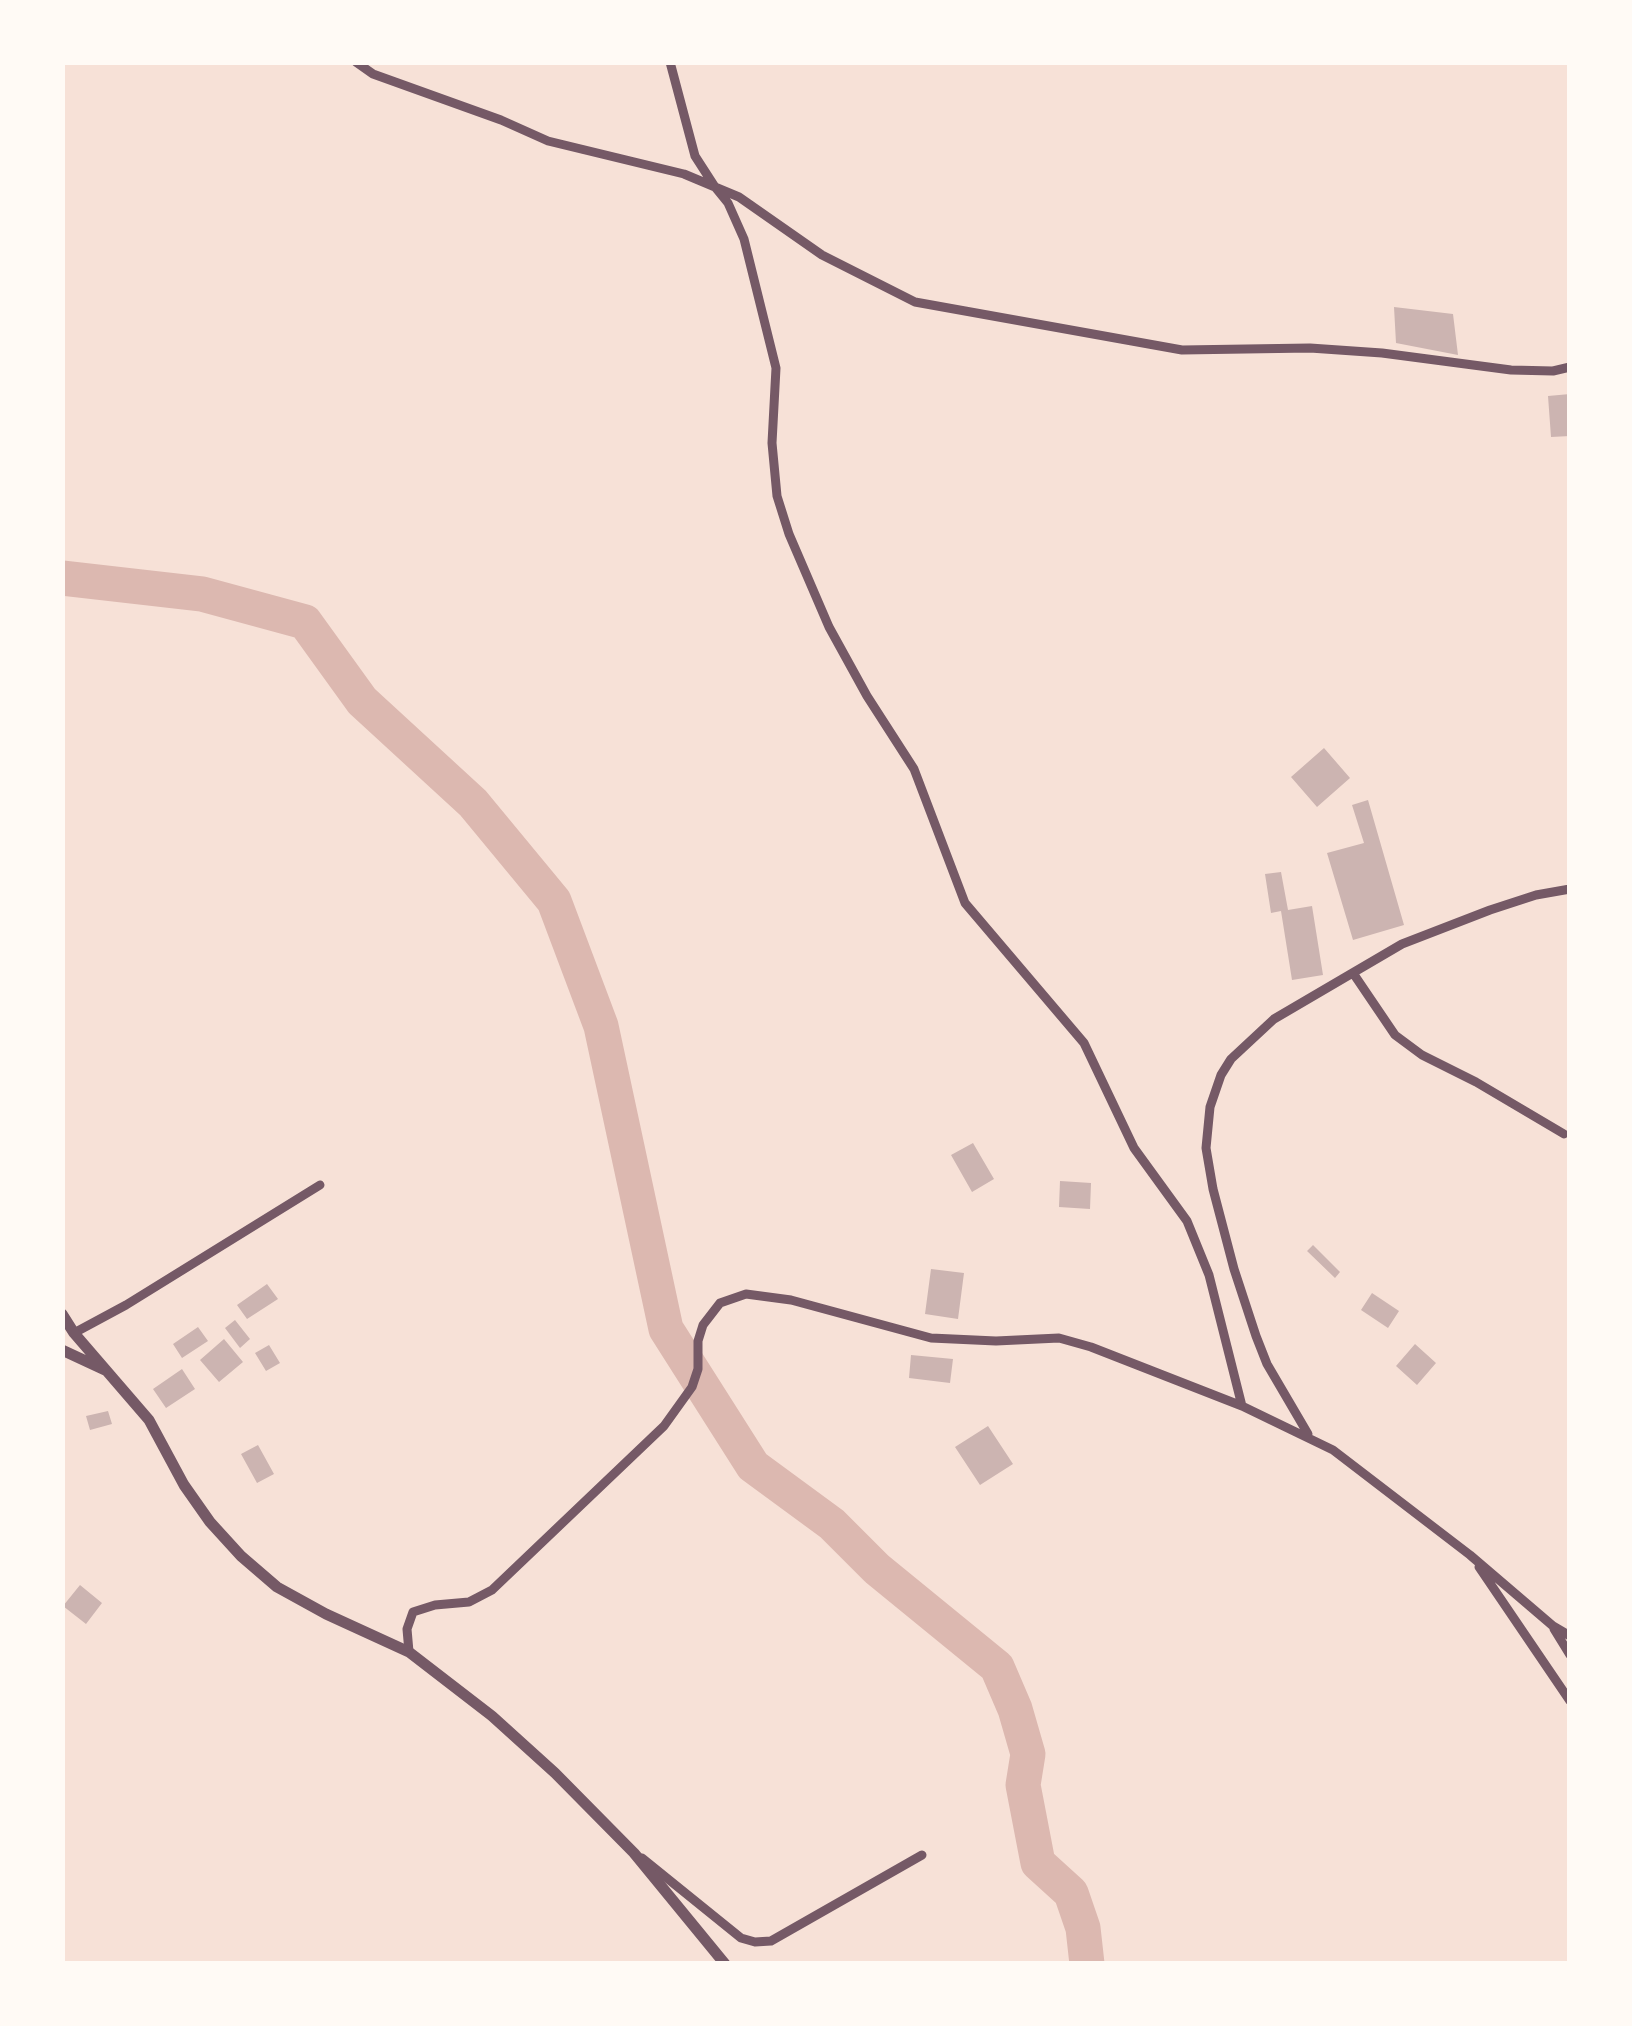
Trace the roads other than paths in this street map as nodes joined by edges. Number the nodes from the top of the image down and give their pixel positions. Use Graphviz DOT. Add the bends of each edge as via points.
graph roads {
  1 [pos="356,62"];
  2 [pos="670,62"];
  3 [pos="715,187"];
  4 [pos="1570,368"];
  5 [pos="1570,889"];
  6 [pos="1353,972"];
  7 [pos="1564,1134"];
  8 [pos="320,1185"];
  9 [pos="62,1314"];
  10 [pos="74,1332"];
  11 [pos="62,1350"];
  12 [pos="108,1372"];
  13 [pos="1242,1406"];
  14 [pos="1310,1437"];
  15 [pos="1470,1555"];
  16 [pos="1553,1626"];
  17 [pos="1570,1636"];
  18 [pos="409,1652"];
  19 [pos="1570,1655"];
  20 [pos="1570,1701"];
  21 [pos="634,1853"];
  22 [pos="922,1855"];
  23 [pos="725,1964"];
  1 -- 3 [label="street" via="548,141"];
  2 -- 3 [label="street" via="696,156"];
  3 -- 4 [label="street" via="822,256 915,302 1182,350 1310,348 1511,370"];
  3 -- 13 [label="street" via="744,238 776,368 777,496 828,627 914,769 965,904 1084,1044 1134,1148 1187,1221 1209,1276"];
  5 -- 6 [label="street" via="1442,926"];
  6 -- 7 [label="street" via="1395,1034 1422,1055"];
  6 -- 14 [label="street" via="1274,1020 1231,1059 1214,1088 1206,1148 1256,1336"];
  8 -- 10 [label="street"];
  9 -- 10 [label="street"];
  10 -- 12 [label="street"];
  11 -- 12 [label="street"];
  12 -- 18 [label="street" via="149,1420 184,1485 240,1556 294,1596"];
  13 -- 14 [label="street"];
  13 -- 18 [label="street" via="1059,1338 931,1338 768,1296 728,1298 703,1325 692,1387 664,1426 492,1590 469,1602 413,1612"];
  14 -- 15 [label="street"];
  15 -- 16 [label="street"];
  15 -- 20 [label="street"];
  16 -- 17 [label="street"];
  16 -- 19 [label="street"];
  18 -- 21 [label="street" via="556,1773"];
  21 -- 22 [label="street" via="741,1938 756,1942 771,1940"];
  21 -- 23 [label="street"];
}
